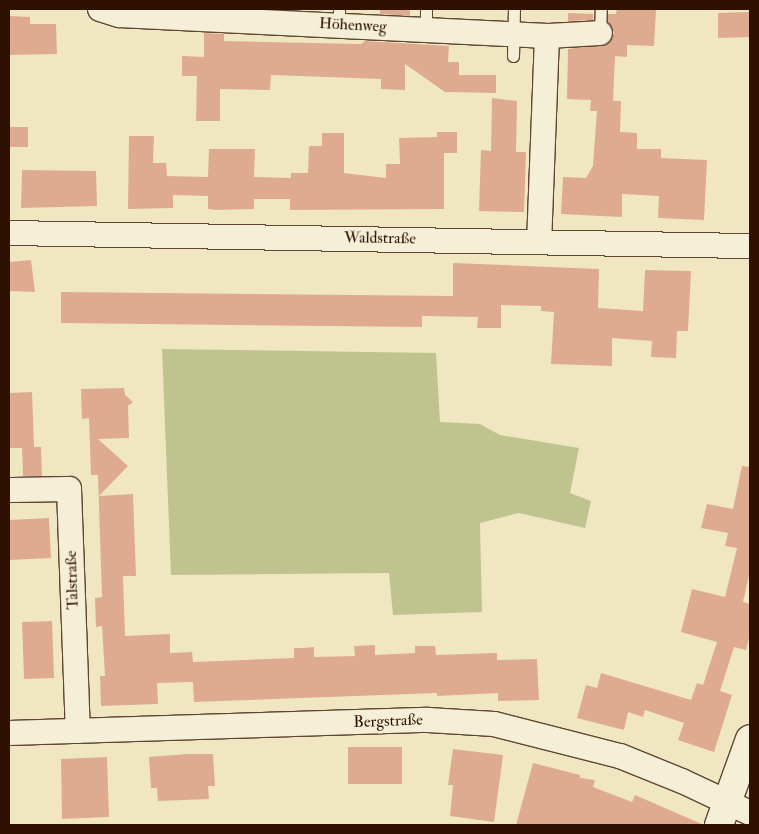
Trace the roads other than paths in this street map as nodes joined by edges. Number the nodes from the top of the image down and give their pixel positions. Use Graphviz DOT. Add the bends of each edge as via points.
graph roads {
  1 [pos="100,9"];
  2 [pos="514,9"];
  3 [pos="600,9"];
  4 [pos="164,13"];
  5 [pos="252,15"];
  6 [pos="339,16"];
  7 [pos="426,18"];
  8 [pos="600,33"];
  9 [pos="547,36"];
  10 [pos="513,45"];
  11 [pos="9,233"];
  12 [pos="540,240"];
  13 [pos="750,246"];
  14 [pos="9,490"];
  15 [pos="78,731"];
  16 [pos="9,733"];
  17 [pos="750,739"];
  18 [pos="732,814"];
  1 -- 4 [label="street, Höhenweg" via="118,15"];
  2 -- 10 [label="lane"];
  3 -- 8 [label="lane"];
  4 -- 5 [label="street, Höhenweg"];
  5 -- 6 [label="street, Höhenweg"];
  6 -- 7 [label="street, Höhenweg"];
  7 -- 10 [label="street, Höhenweg"];
  8 -- 9 [label="street, Höhenweg"];
  9 -- 10 [label="street, Höhenweg"];
  9 -- 12 [label="street"];
  11 -- 12 [label="street, Waldstraße"];
  12 -- 13 [label="street, Waldstraße"];
  14 -- 15 [label="street, Talstraße" via="69,489"];
  15 -- 16 [label="street, Bergstraße"];
  15 -- 18 [label="street, Bergstraße" via="428,720 494,724 620,756"];
  17 -- 18 [label="street"];
}
